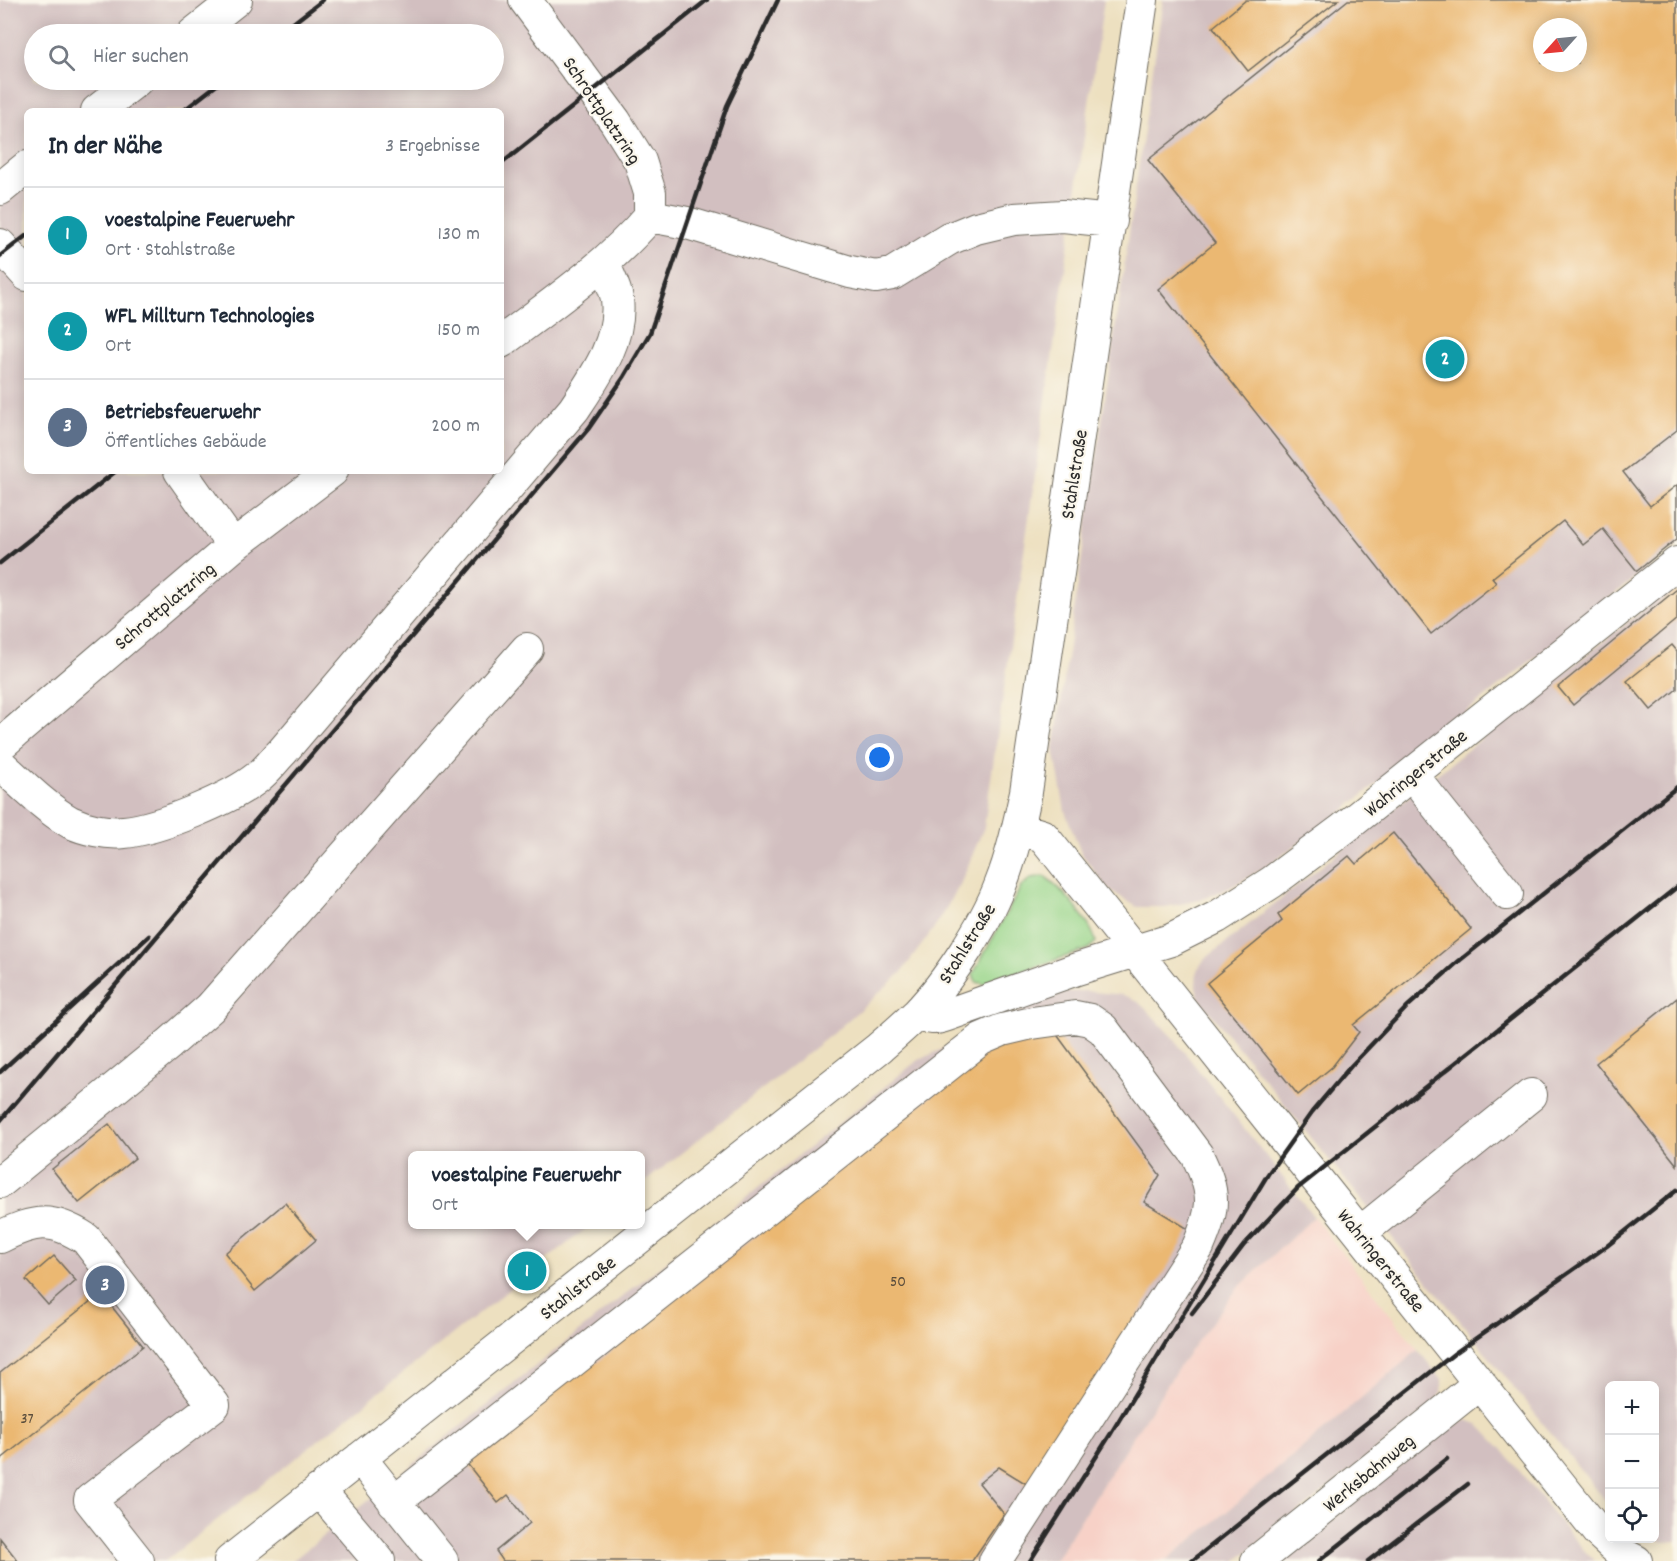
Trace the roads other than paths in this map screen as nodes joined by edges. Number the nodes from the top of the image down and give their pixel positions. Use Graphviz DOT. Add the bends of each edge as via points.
graph roads {
  1 [pos="236,0"];
  2 [pos="525,0"];
  3 [pos="1142,0"];
  4 [pos="206,24"];
  5 [pos="124,90"];
  6 [pos="101,108"];
  7 [pos="24,169"];
  8 [pos="0,189"];
  9 [pos="650,216"];
  10 [pos="1111,221"];
  11 [pos="0,245"];
  12 [pos="604,264"];
  13 [pos="24,272"];
  14 [pos="504,340"];
  15 [pos="182,474"];
  16 [pos="328,474"];
  17 [pos="233,546"];
  18 [pos="1677,563"];
  19 [pos="527,650"];
  20 [pos="0,745"];
  21 [pos="0,764"];
  22 [pos="1412,775"];
  23 [pos="1018,828"];
  24 [pos="1507,894"];
  25 [pos="1135,951"];
  26 [pos="919,1012"];
  27 [pos="1531,1095"];
  28 [pos="0,1182"];
  29 [pos="1360,1233"];
  30 [pos="0,1237"];
  31 [pos="1480,1383"];
  32 [pos="360,1458"];
  33 [pos="319,1490"];
  34 [pos="394,1502"];
  35 [pos="1267,1558"];
  36 [pos="138,1561"];
  37 [pos="230,1561"];
  38 [pos="379,1561"];
  39 [pos="442,1561"];
  40 [pos="995,1561"];
  41 [pos="1636,1561"];
  1 -- 4 [label="street"];
  2 -- 9 [label="street, Schrottplatzring" via="640,161 651,193"];
  3 -- 10 [label="street, Stahlstraße"];
  5 -- 6 [label="street"];
  7 -- 8 [label="street"];
  9 -- 10 [label="street" via="876,277 892,274 949,239 976,228 1014,219 1062,216"];
  9 -- 12 [label="street"];
  10 -- 23 [label="street, Stahlstraße"];
  11 -- 13 [label="street"];
  12 -- 14 [label="street"];
  12 -- 21 [label="street" via="617,298 612,342 581,399 258,777 227,797 152,827 122,832 92,830 70,821"];
  15 -- 17 [label="street"];
  16 -- 17 [label="street, Schrottplatzring"];
  17 -- 20 [label="street, Schrottplatzring"];
  18 -- 22 [label="street, Wahringerstraße"];
  19 -- 28 [label="street" via="210,1008"];
  22 -- 24 [label="street"];
  22 -- 25 [label="street, Wahringerstraße" via="1272,882 1171,940"];
  23 -- 25 [label="street, Wahringerstraße" via="1043,836"];
  23 -- 26 [label="street, Stahlstraße" via="1000,887 980,926"];
  25 -- 26 [label="street, Wahringerstraße" via="935,1019"];
  25 -- 29 [label="street, Wahringerstraße"];
  26 -- 32 [label="street, Stahlstraße" via="879,1048"];
  27 -- 29 [label="street"];
  29 -- 31 [label="street, Wahringerstraße"];
  30 -- 36 [label="street" via="44,1222 67,1227 86,1239 214,1405 90,1500"];
  31 -- 35 [label="street, Werksbahnweg"];
  31 -- 41 [label="street, Wahringerstraße" via="1598,1532"];
  32 -- 33 [label="street, Stahlstraße"];
  32 -- 34 [label="street"];
  33 -- 37 [label="street, Stahlstraße"];
  33 -- 38 [label="street"];
  34 -- 39 [label="street"];
  34 -- 40 [label="street" via="981,1039 1022,1025 1075,1017 1090,1020 1103,1029 1197,1155 1212,1200 1198,1247"];
}
